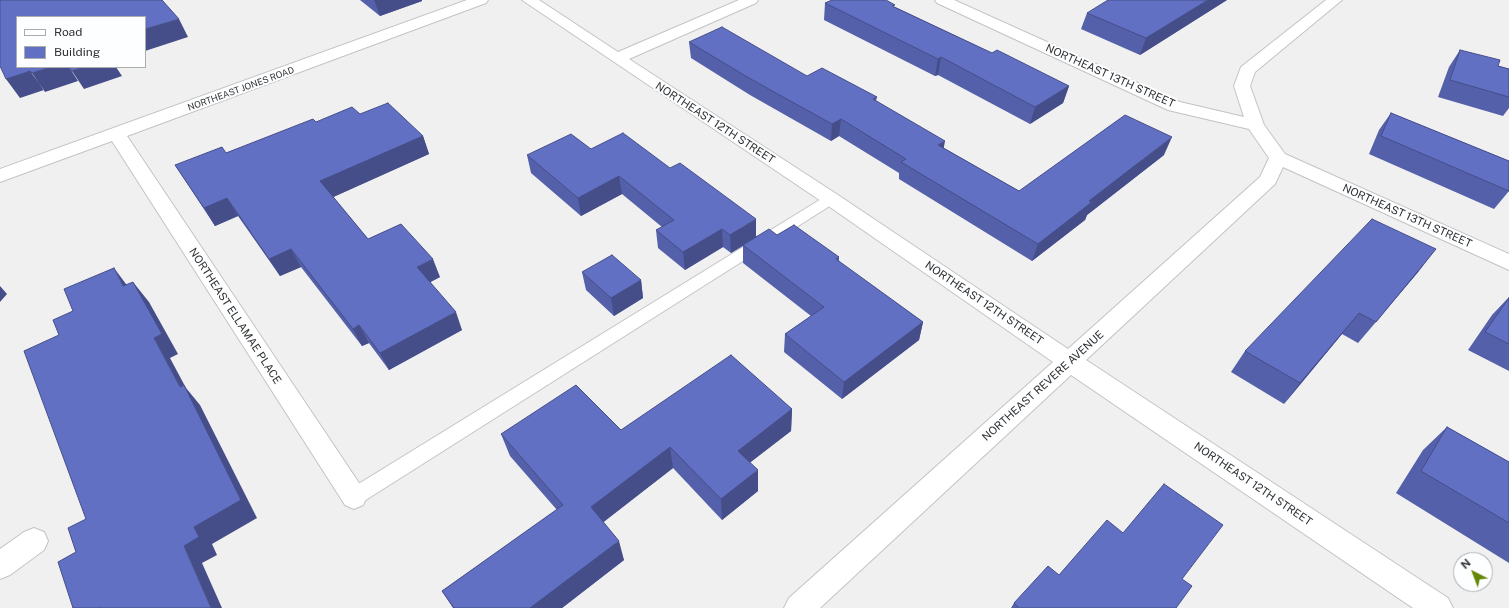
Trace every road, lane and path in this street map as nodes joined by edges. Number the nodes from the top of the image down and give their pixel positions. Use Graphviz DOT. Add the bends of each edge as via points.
graph roads {
  1 [pos="481,0"];
  2 [pos="529,0"];
  3 [pos="751,0"];
  4 [pos="942,0"];
  5 [pos="1335,0"];
  6 [pos="617,58"];
  7 [pos="1255,125"];
  8 [pos="117,135"];
  9 [pos="1278,158"];
  10 [pos="0,176"];
  11 [pos="831,199"];
  12 [pos="1509,263"];
  13 [pos="1070,362"];
  14 [pos="354,497"];
  15 [pos="34,541"];
  16 [pos="0,566"];
  17 [pos="798,608"];
  18 [pos="1438,608"];
  1 -- 8 [label="street, NORTHEAST JONES ROAD"];
  2 -- 6 [label="street, NORTHEAST 12TH STREET"];
  3 -- 6 [label="street"];
  4 -- 7 [label="street, NORTHEAST 13TH STREET" via="1174,106"];
  5 -- 7 [label="street" via="1246,70 1242,86"];
  6 -- 11 [label="street, NORTHEAST 12TH STREET"];
  7 -- 9 [label="street"];
  8 -- 10 [label="street, NORTHEAST JONES ROAD"];
  8 -- 14 [label="street, NORTHEAST ELLAMAE PLACE"];
  9 -- 12 [label="street, NORTHEAST 13TH STREET"];
  9 -- 13 [label="street, NORTHEAST REVERE AVENUE" via="1268,180"];
  11 -- 13 [label="street, NORTHEAST 12TH STREET"];
  11 -- 14 [label="lane"];
  13 -- 17 [label="street, NORTHEAST REVERE AVENUE"];
  13 -- 18 [label="street, NORTHEAST 12TH STREET"];
  15 -- 16 [label="street"];
}
